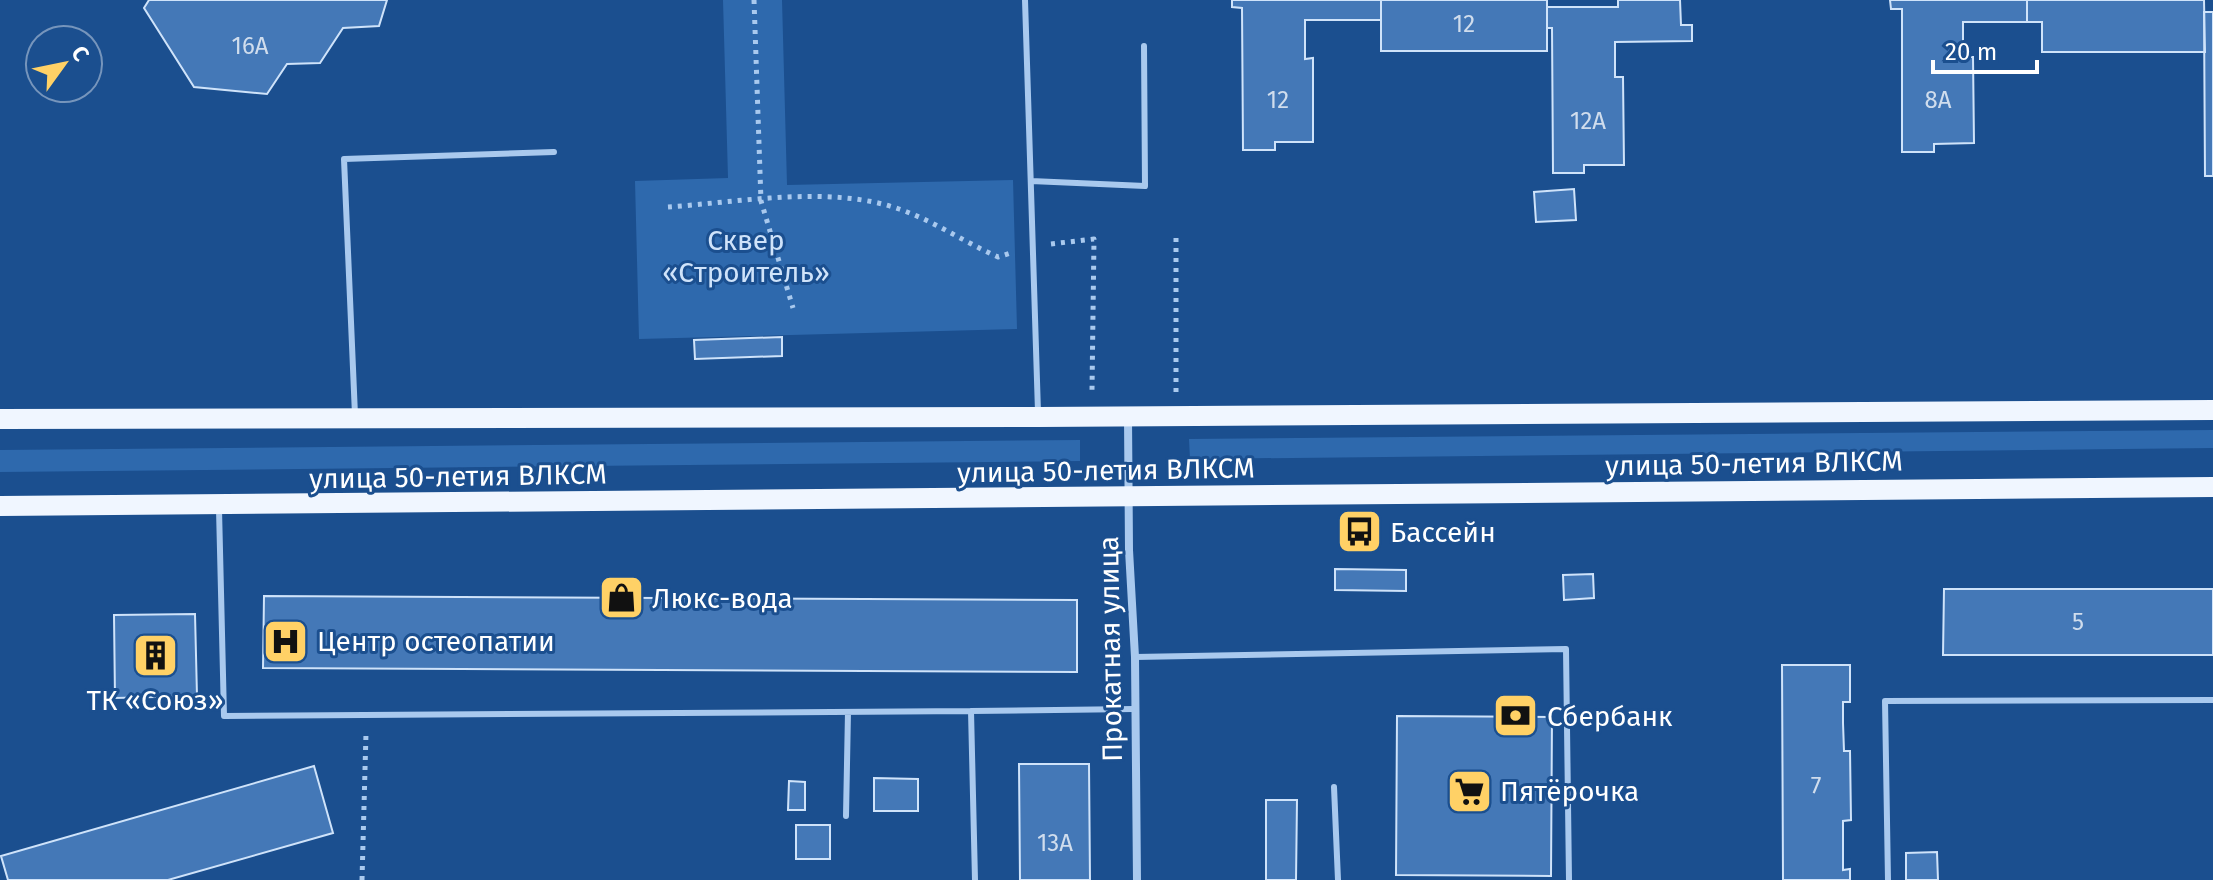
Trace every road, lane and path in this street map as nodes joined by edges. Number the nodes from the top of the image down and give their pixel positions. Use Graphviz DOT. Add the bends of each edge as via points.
graph roads {
  1 [pos="754,0"];
  2 [pos="1025,0"];
  3 [pos="1144,46"];
  4 [pos="554,152"];
  5 [pos="1031,181"];
  6 [pos="761,201"];
  7 [pos="668,207"];
  8 [pos="1176,237"];
  9 [pos="1033,247"];
  10 [pos="793,308"];
  11 [pos="1092,395"];
  12 [pos="1176,402"];
  13 [pos="2213,410"];
  14 [pos="1128,416"];
  15 [pos="1039,417"];
  16 [pos="355,418"];
  17 [pos="0,419"];
  18 [pos="2213,487"];
  19 [pos="1129,498"];
  20 [pos="0,506"];
  21 [pos="219,506"];
  22 [pos="1135,657"];
  23 [pos="2213,700"];
  24 [pos="1134,709"];
  25 [pos="971,711"];
  26 [pos="848,712"];
  27 [pos="366,715"];
  28 [pos="1334,787"];
  29 [pos="846,816"];
  30 [pos="362,880"];
  31 [pos="975,880"];
  32 [pos="1137,880"];
  33 [pos="1338,880"];
  34 [pos="1569,880"];
  35 [pos="1888,880"];
  1 -- 6 [label="path"];
  2 -- 5 [label="lane"];
  3 -- 5 [label="lane" via="1145,186"];
  4 -- 16 [label="lane" via="344,159"];
  5 -- 9 [label="lane"];
  6 -- 7 [label="path"];
  6 -- 9 [label="path" via="838,196 896,208 998,257"];
  6 -- 10 [label="path"];
  8 -- 12 [label="path"];
  9 -- 11 [label="path" via="1094,239"];
  9 -- 15 [label="lane"];
  13 -- 14 [label="main road, улица 50-летия ВЛКСМ"];
  14 -- 15 [label="main road, улица 50-летия ВЛКСМ"];
  14 -- 19 [label="street, Прокатная улица"];
  15 -- 16 [label="main road, улица 50-летия ВЛКСМ"];
  16 -- 17 [label="main road, улица 50-летия ВЛКСМ"];
  18 -- 19 [label="main road, улица 50-летия ВЛКСМ"];
  19 -- 21 [label="main road, улица 50-летия ВЛКСМ"];
  19 -- 22 [label="street, Прокатная улица"];
  20 -- 21 [label="main road, улица 50-летия ВЛКСМ"];
  21 -- 27 [label="lane" via="224,716"];
  22 -- 24 [label="street, Прокатная улица"];
  22 -- 34 [label="lane" via="1566,649"];
  23 -- 35 [label="lane" via="1885,701"];
  24 -- 25 [label="lane"];
  24 -- 32 [label="street, Прокатная улица"];
  25 -- 26 [label="lane"];
  25 -- 31 [label="lane"];
  26 -- 27 [label="lane"];
  26 -- 29 [label="lane"];
  27 -- 30 [label="path"];
  28 -- 33 [label="lane"];
}
